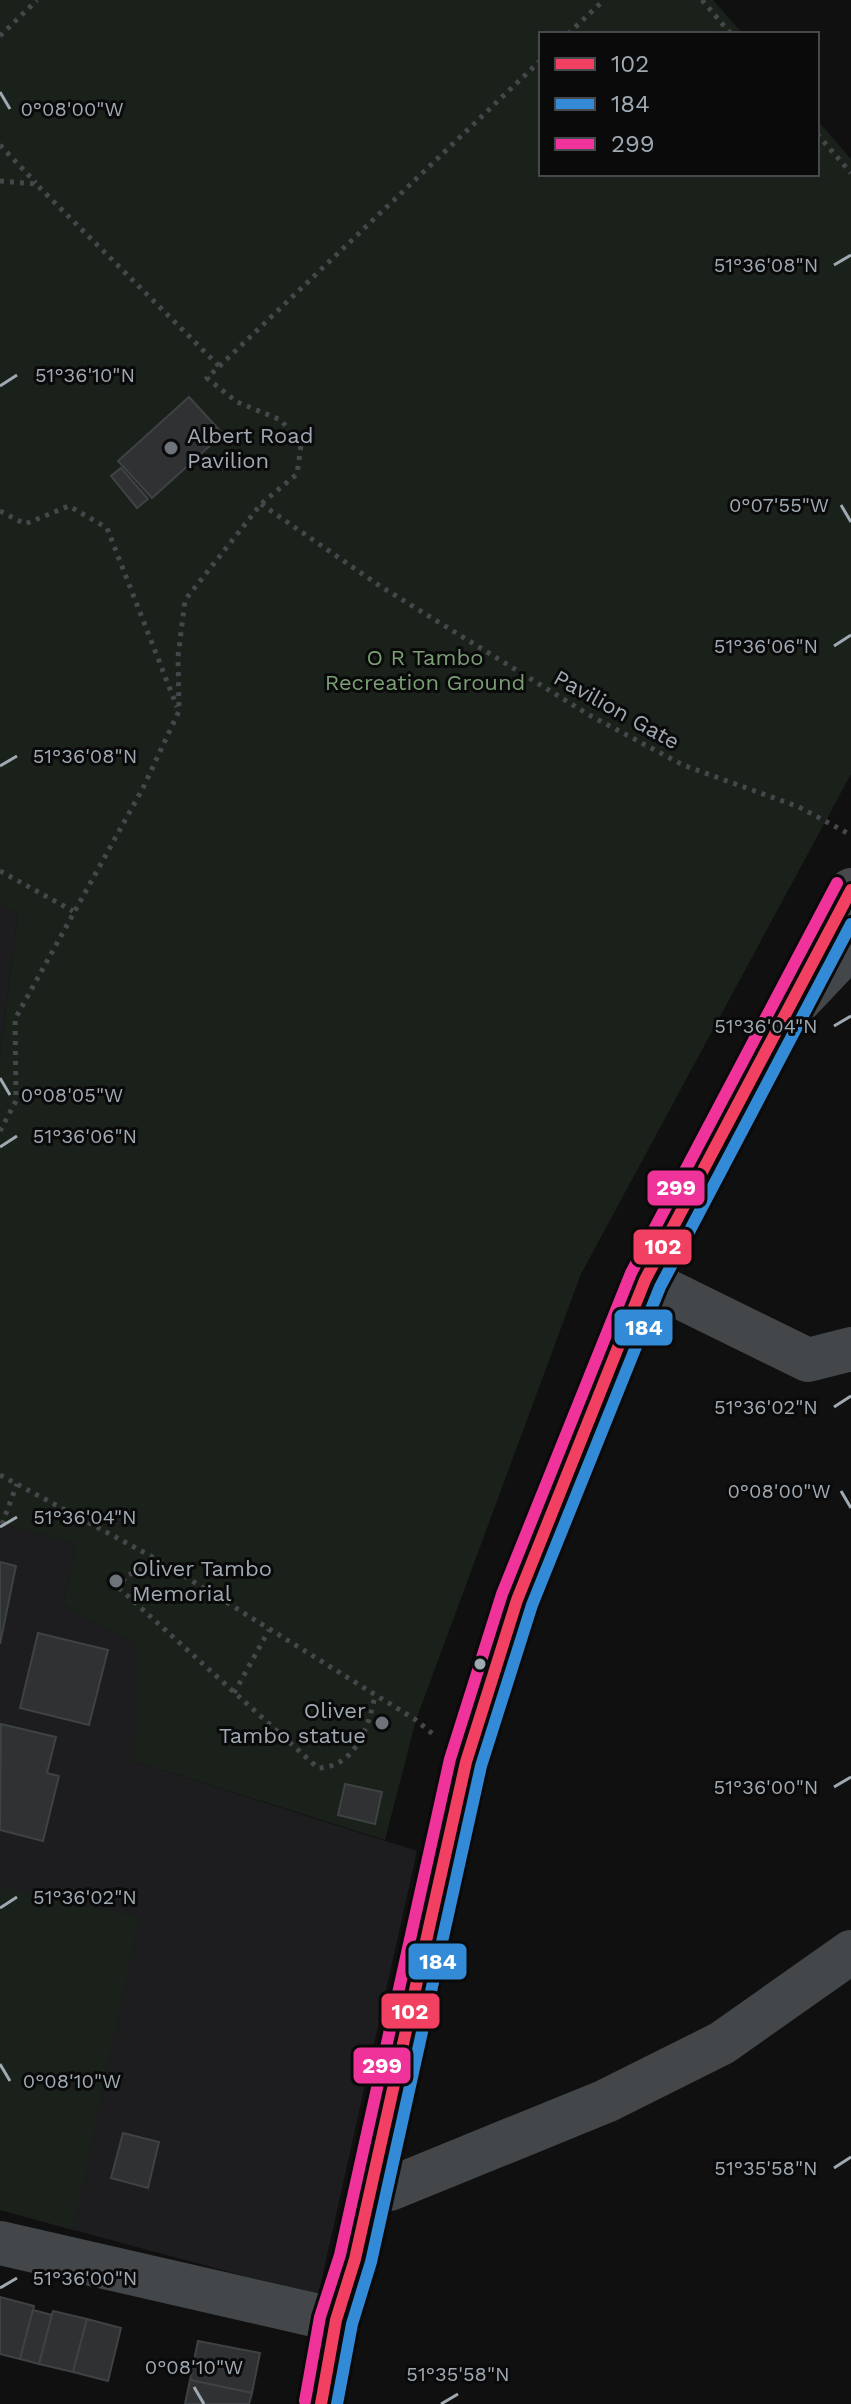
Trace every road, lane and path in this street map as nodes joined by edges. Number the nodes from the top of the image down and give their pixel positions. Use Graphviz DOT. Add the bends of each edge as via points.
graph roads {
  1 [pos="37,0"];
  2 [pos="604,0"];
  3 [pos="702,0"];
  4 [pos="570,32"];
  5 [pos="729,32"];
  6 [pos="0,36"];
  7 [pos="539,62"];
  8 [pos="819,136"];
  9 [pos="0,145"];
  10 [pos="851,173"];
  11 [pos="0,181"];
  12 [pos="36,184"];
  13 [pos="220,367"];
  14 [pos="261,504"];
  15 [pos="0,511"];
  16 [pos="179,711"];
  17 [pos="851,835"];
  18 [pos="0,871"];
  19 [pos="851,890"];
  20 [pos="73,911"];
  21 [pos="851,946"];
  22 [pos="778,1023"];
  23 [pos="0,1131"];
  24 [pos="645,1280"];
  25 [pos="851,1349"];
  26 [pos="0,1475"];
  27 [pos="17,1484"];
  28 [pos="2,1524"];
  29 [pos="160,1561"];
  30 [pos="269,1630"];
  31 [pos="234,1693"];
  32 [pos="375,1695"];
  33 [pos="466,1762"];
  34 [pos="851,1952"];
  35 [pos="370,2188"];
  36 [pos="0,2243"];
  37 [pos="336,2320"];
  38 [pos="321,2404"];
  1 -- 6 [label="path"];
  2 -- 4 [label="path"];
  3 -- 5 [label="path"];
  7 -- 13 [label="path"];
  8 -- 10 [label="path"];
  9 -- 12 [label="path"];
  11 -- 12 [label="path"];
  12 -- 13 [label="path"];
  13 -- 14 [label="path" via="207,378 237,402 281,420 301,445 297,474"];
  14 -- 16 [label="path" via="185,600"];
  14 -- 17 [label="path, Pavilion Gate" via="380,586 591,716 683,765 799,807"];
  15 -- 16 [label="path" via="25,524 69,506 107,528"];
  16 -- 20 [label="path" via="143,788"];
  18 -- 20 [label="path"];
  19 -- 22 [label="main road"];
  20 -- 23 [label="path" via="15,1019 16,1101"];
  21 -- 22 [label="street"];
  22 -- 24 [label="main road"];
  24 -- 25 [label="street" via="808,1360"];
  24 -- 33 [label="main road" via="517,1600"];
  26 -- 27 [label="path"];
  27 -- 28 [label="path"];
  27 -- 29 [label="path"];
  29 -- 30 [label="path"];
  29 -- 31 [label="path" via="126,1576 120,1589"];
  30 -- 31 [label="path"];
  30 -- 32 [label="path"];
  31 -- 32 [label="path" via="318,1768 333,1768 354,1751"];
  32 -- 33 [label="path" via="416,1720"];
  33 -- 35 [label="main road"];
  34 -- 35 [label="street" via="722,2043 606,2101 390,2189"];
  35 -- 37 [label="main road"];
  36 -- 37 [label="street"];
  37 -- 38 [label="main road"];
}
